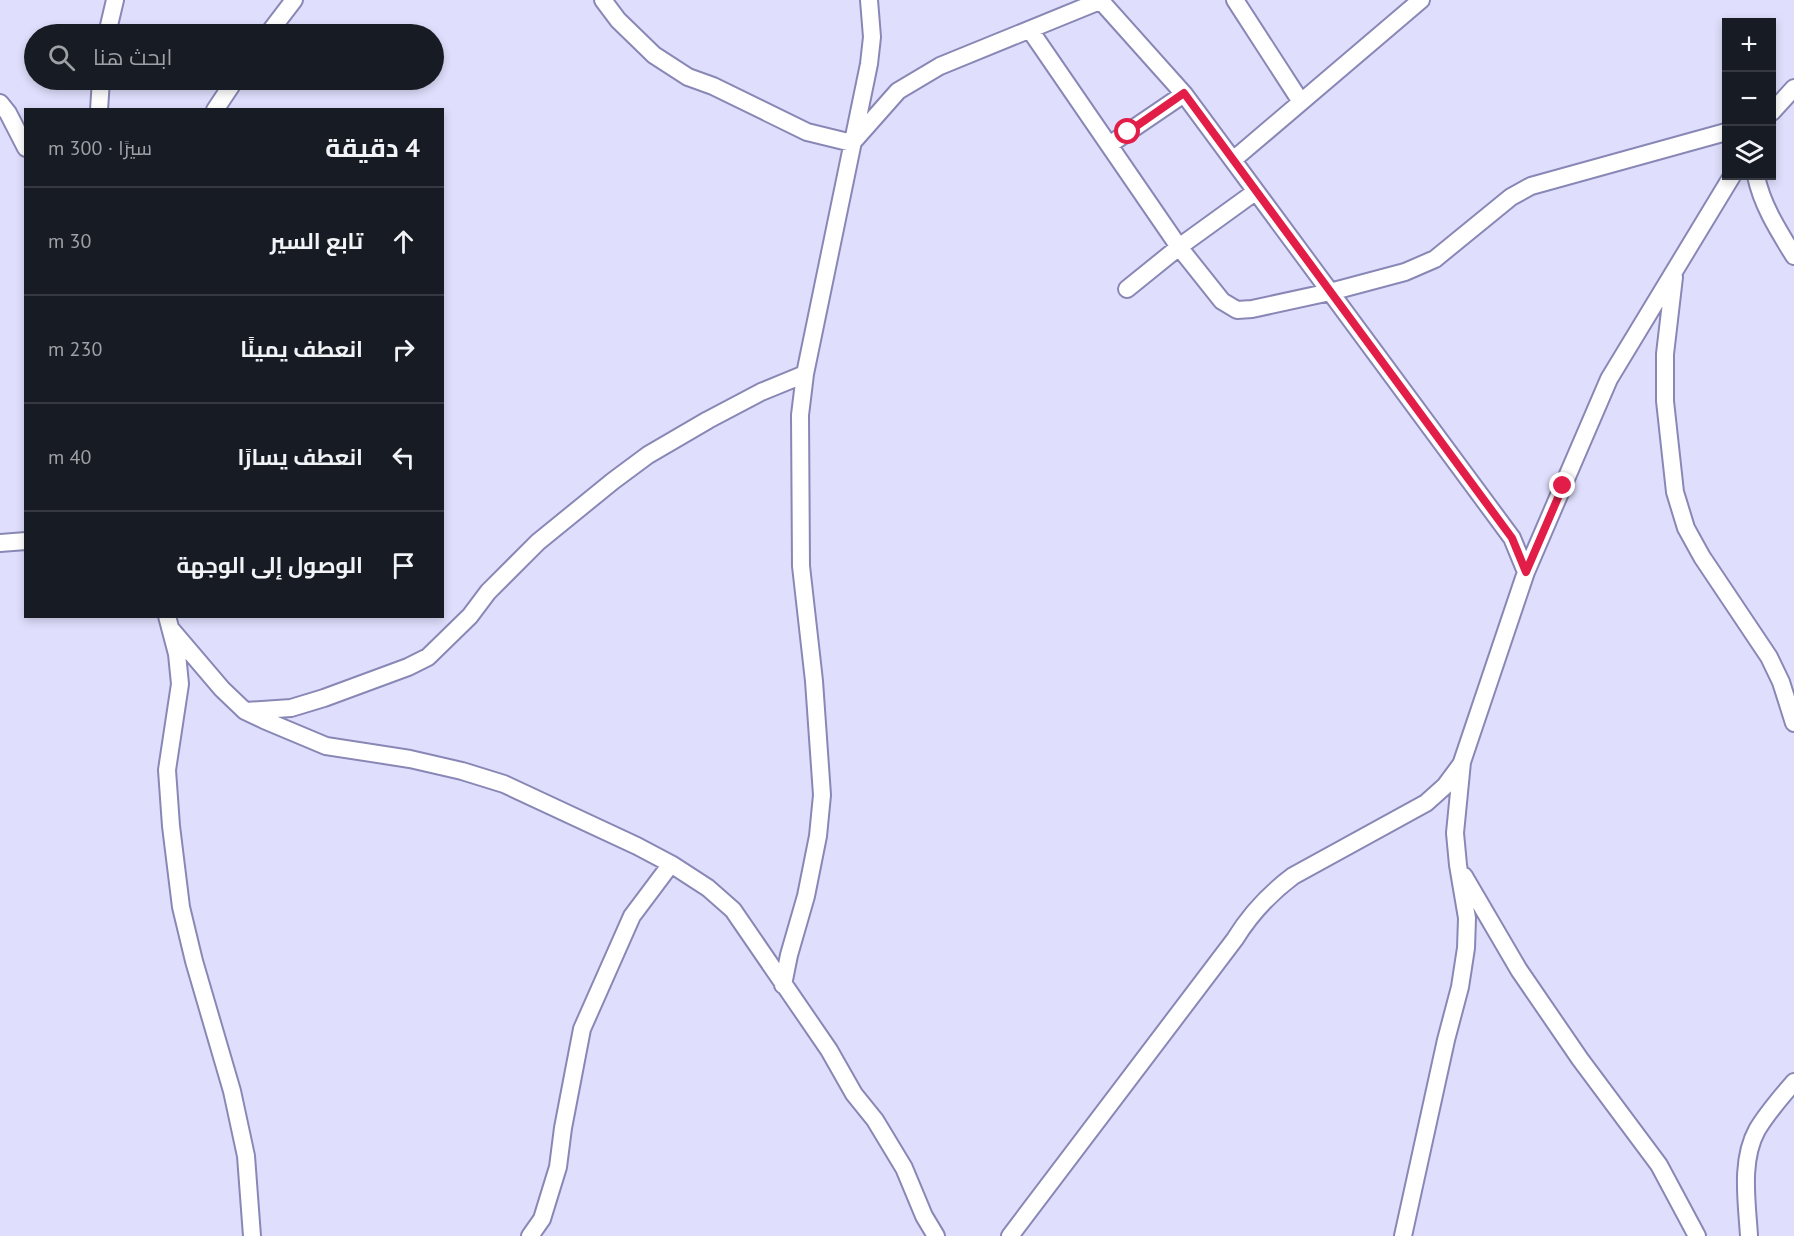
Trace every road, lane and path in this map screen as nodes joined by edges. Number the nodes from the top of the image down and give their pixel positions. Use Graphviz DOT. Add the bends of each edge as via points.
graph roads {
  1 [pos="116,0"];
  2 [pos="294,0"];
  3 [pos="603,0"];
  4 [pos="869,0"];
  5 [pos="1101,0"];
  6 [pos="1235,0"];
  7 [pos="1421,0"];
  8 [pos="110,24"];
  9 [pos="276,24"];
  10 [pos="1029,30"];
  11 [pos="1794,88"];
  12 [pos="100,90"];
  13 [pos="228,90"];
  14 [pos="1184,93"];
  15 [pos="1301,102"];
  16 [pos="0,103"];
  17 [pos="99,108"];
  18 [pos="216,108"];
  19 [pos="1776,108"];
  20 [pos="1722,133"];
  21 [pos="852,143"];
  22 [pos="24,144"];
  23 [pos="1109,145"];
  24 [pos="1233,160"];
  25 [pos="1730,180"];
  26 [pos="1757,180"];
  27 [pos="1255,192"];
  28 [pos="1179,247"];
  29 [pos="1794,255"];
  30 [pos="1674,270"];
  31 [pos="1127,289"];
  32 [pos="1330,292"];
  33 [pos="805,374"];
  34 [pos="24,541"];
  35 [pos="0,543"];
  36 [pos="1526,572"];
  37 [pos="168,622"];
  38 [pos="245,711"];
  39 [pos="1794,723"];
  40 [pos="1462,762"];
  41 [pos="671,864"];
  42 [pos="1458,865"];
  43 [pos="783,985"];
  44 [pos="1794,1082"];
  45 [pos="252,1236"];
  46 [pos="530,1236"];
  47 [pos="936,1236"];
  48 [pos="1010,1236"];
  49 [pos="1403,1236"];
  50 [pos="1696,1236"];
  51 [pos="1749,1236"];
  1 -- 8 [label="street"];
  2 -- 9 [label="street"];
  3 -- 21 [label="street" via="654,56 688,77 807,132"];
  4 -- 21 [label="street" via="869,64"];
  5 -- 10 [label="street"];
  5 -- 14 [label="street"];
  6 -- 15 [label="street"];
  7 -- 15 [label="street"];
  10 -- 21 [label="street" via="940,66 898,91"];
  10 -- 23 [label="street"];
  11 -- 19 [label="street"];
  12 -- 17 [label="street"];
  13 -- 18 [label="street"];
  14 -- 23 [label="street"];
  14 -- 24 [label="street"];
  15 -- 24 [label="street"];
  16 -- 22 [label="street"];
  20 -- 32 [label="street" via="1531,186 1511,197 1435,259 1405,272"];
  21 -- 33 [label="street"];
  23 -- 28 [label="street"];
  24 -- 27 [label="street"];
  25 -- 30 [label="street"];
  26 -- 29 [label="street" via="1771,218"];
  27 -- 28 [label="street"];
  27 -- 32 [label="street"];
  28 -- 31 [label="street"];
  28 -- 32 [label="street" via="1222,301 1237,310"];
  30 -- 36 [label="street" via="1609,379"];
  30 -- 39 [label="street" via="1665,354 1665,401 1675,492 1686,528 1702,557 1769,657"];
  32 -- 36 [label="street" via="1512,538"];
  33 -- 38 [label="street" via="708,420 630,468 538,542 429,657 291,708"];
  33 -- 43 [label="street" via="800,415 801,566 822,795 806,896"];
  34 -- 35 [label="street"];
  36 -- 40 [label="street"];
  37 -- 38 [label="street"];
  37 -- 45 [label="street" via="180,684 167,770 181,907 232,1091 246,1156"];
  38 -- 41 [label="street" via="326,746 410,759 504,784"];
  40 -- 42 [label="street" via="1455,833"];
  40 -- 48 [label="street" via="1445,786 1426,803 1272,891 1248,917"];
  41 -- 43 [label="street" via="733,910"];
  41 -- 46 [label="street" via="632,915 582,1029 558,1167 542,1219"];
  42 -- 49 [label="street" via="1467,918 1460,987"];
  42 -- 50 [label="street" via="1526,980 1659,1165"];
  43 -- 47 [label="street" via="891,1145"];
  44 -- 51 [label="street" via="1756,1131 1748,1158"];
}
